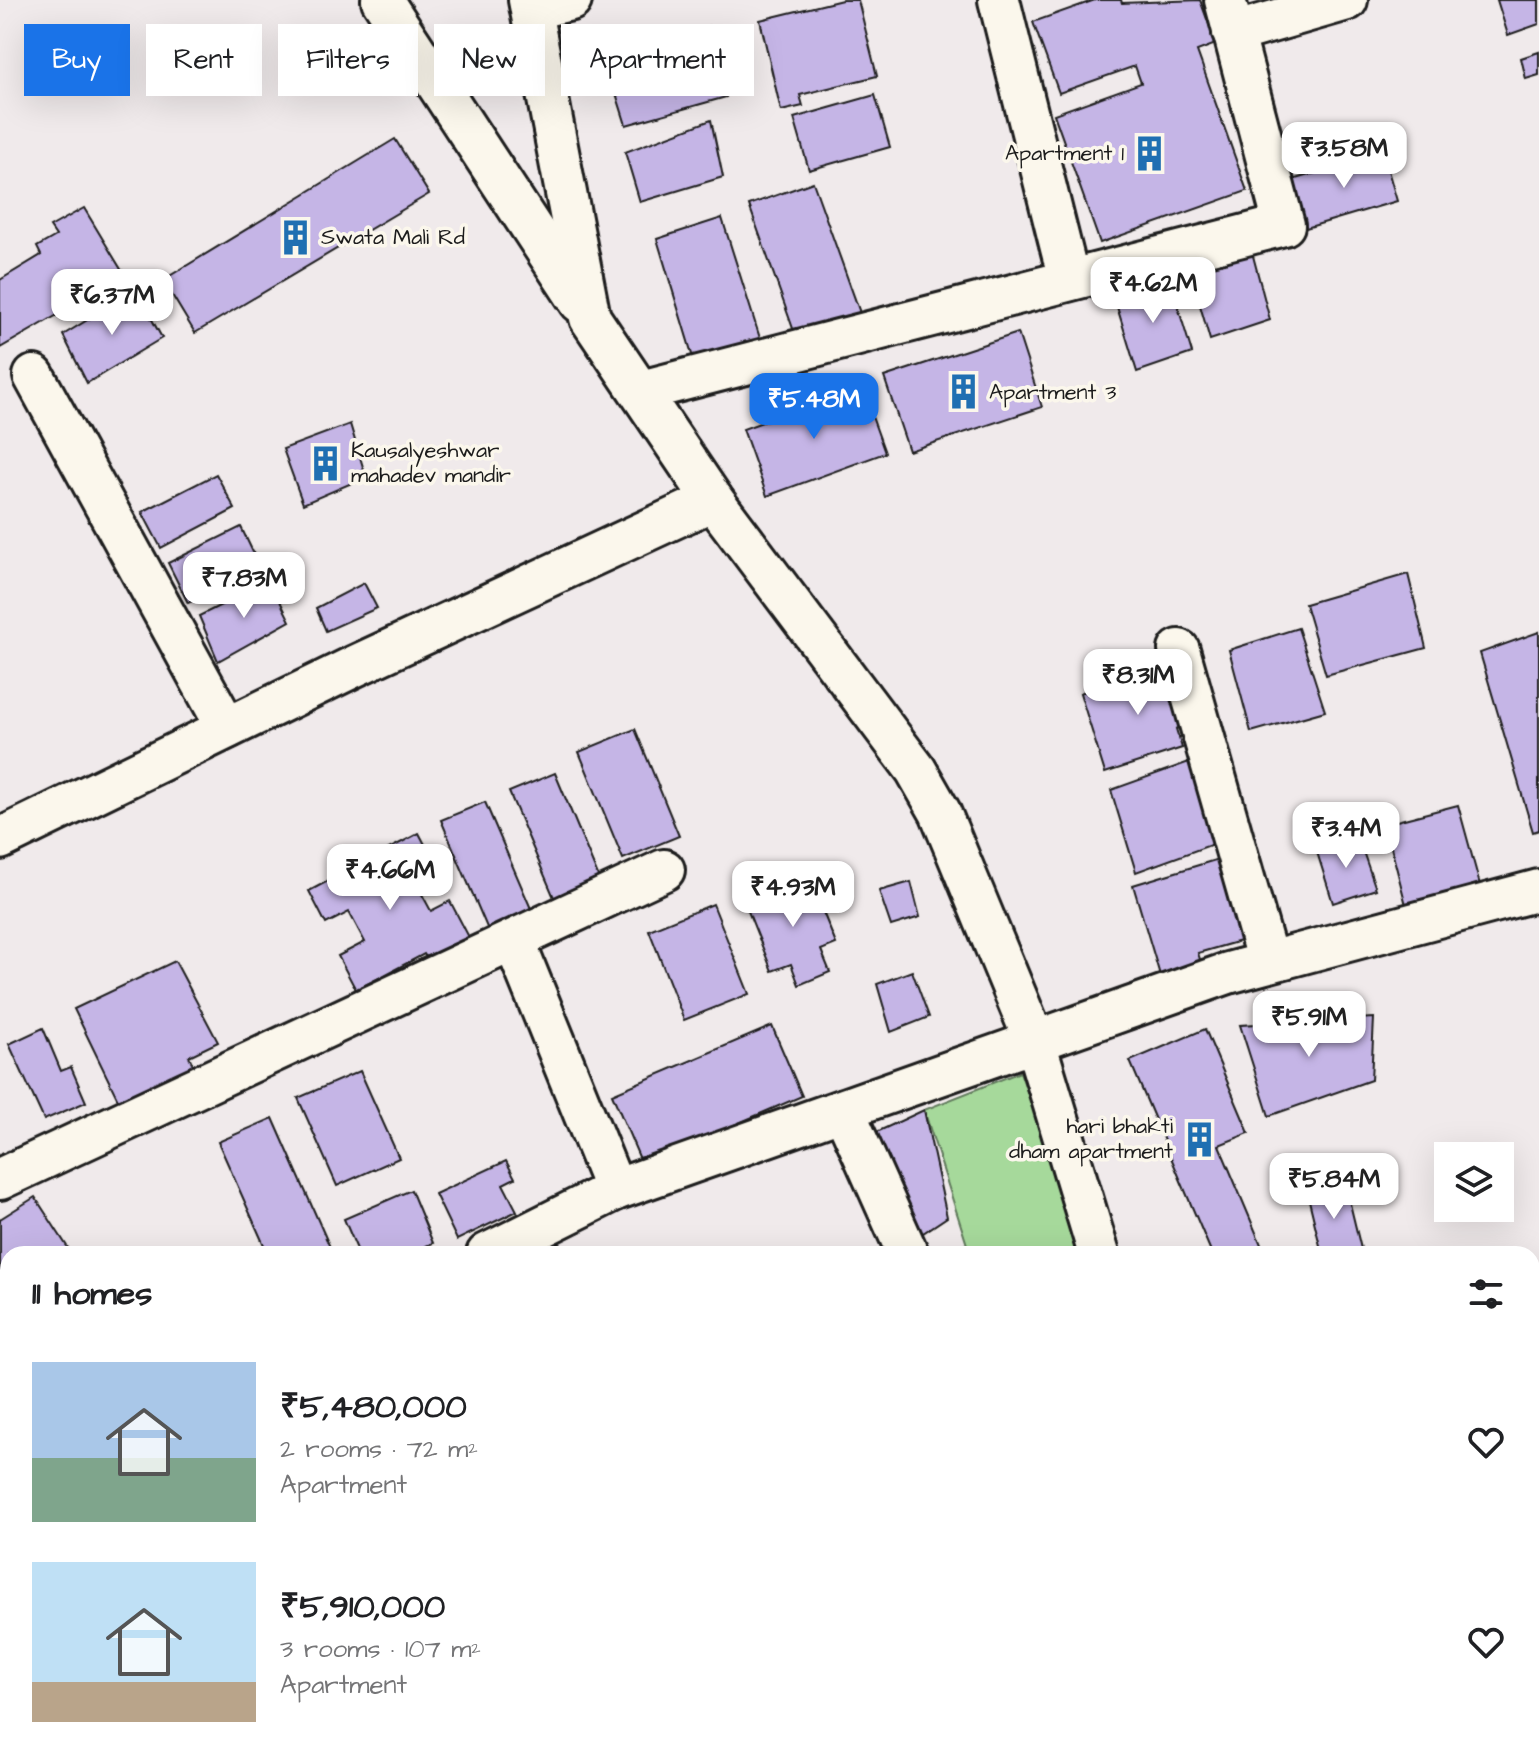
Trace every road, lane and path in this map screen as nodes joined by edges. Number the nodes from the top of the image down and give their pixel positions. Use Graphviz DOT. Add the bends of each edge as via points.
graph roads {
  1 [pos="382,0"];
  2 [pos="571,0"];
  3 [pos="999,0"];
  4 [pos="1347,0"];
  5 [pos="530,4"];
  6 [pos="1229,16"];
  7 [pos="1069,280"];
  8 [pos="590,318"];
  9 [pos="34,376"];
  10 [pos="641,391"];
  11 [pos="713,500"];
  12 [pos="1179,650"];
  13 [pos="227,728"];
  14 [pos="0,839"];
  15 [pos="664,870"];
  16 [pos="1539,890"];
  17 [pos="514,941"];
  18 [pos="1268,962"];
  19 [pos="1035,1042"];
  20 [pos="844,1111"];
  21 [pos="0,1179"];
  22 [pos="615,1190"];
  23 [pos="503,1246"];
  24 [pos="904,1246"];
  25 [pos="1097,1246"];
  1 -- 8 [label="street"];
  2 -- 5 [label="street"];
  3 -- 7 [label="street"];
  4 -- 6 [label="street"];
  5 -- 8 [label="street"];
  6 -- 7 [label="street" via="1284,225"];
  7 -- 10 [label="street"];
  8 -- 10 [label="street"];
  9 -- 13 [label="street"];
  10 -- 11 [label="street"];
  11 -- 13 [label="street"];
  11 -- 19 [label="street" via="916,770 940,812"];
  12 -- 18 [label="street"];
  13 -- 14 [label="street"];
  15 -- 17 [label="street"];
  16 -- 18 [label="street"];
  17 -- 21 [label="street"];
  17 -- 22 [label="street"];
  18 -- 19 [label="street"];
  19 -- 20 [label="street"];
  19 -- 25 [label="street"];
  20 -- 22 [label="street"];
  20 -- 24 [label="street"];
  22 -- 23 [label="street"];
}
